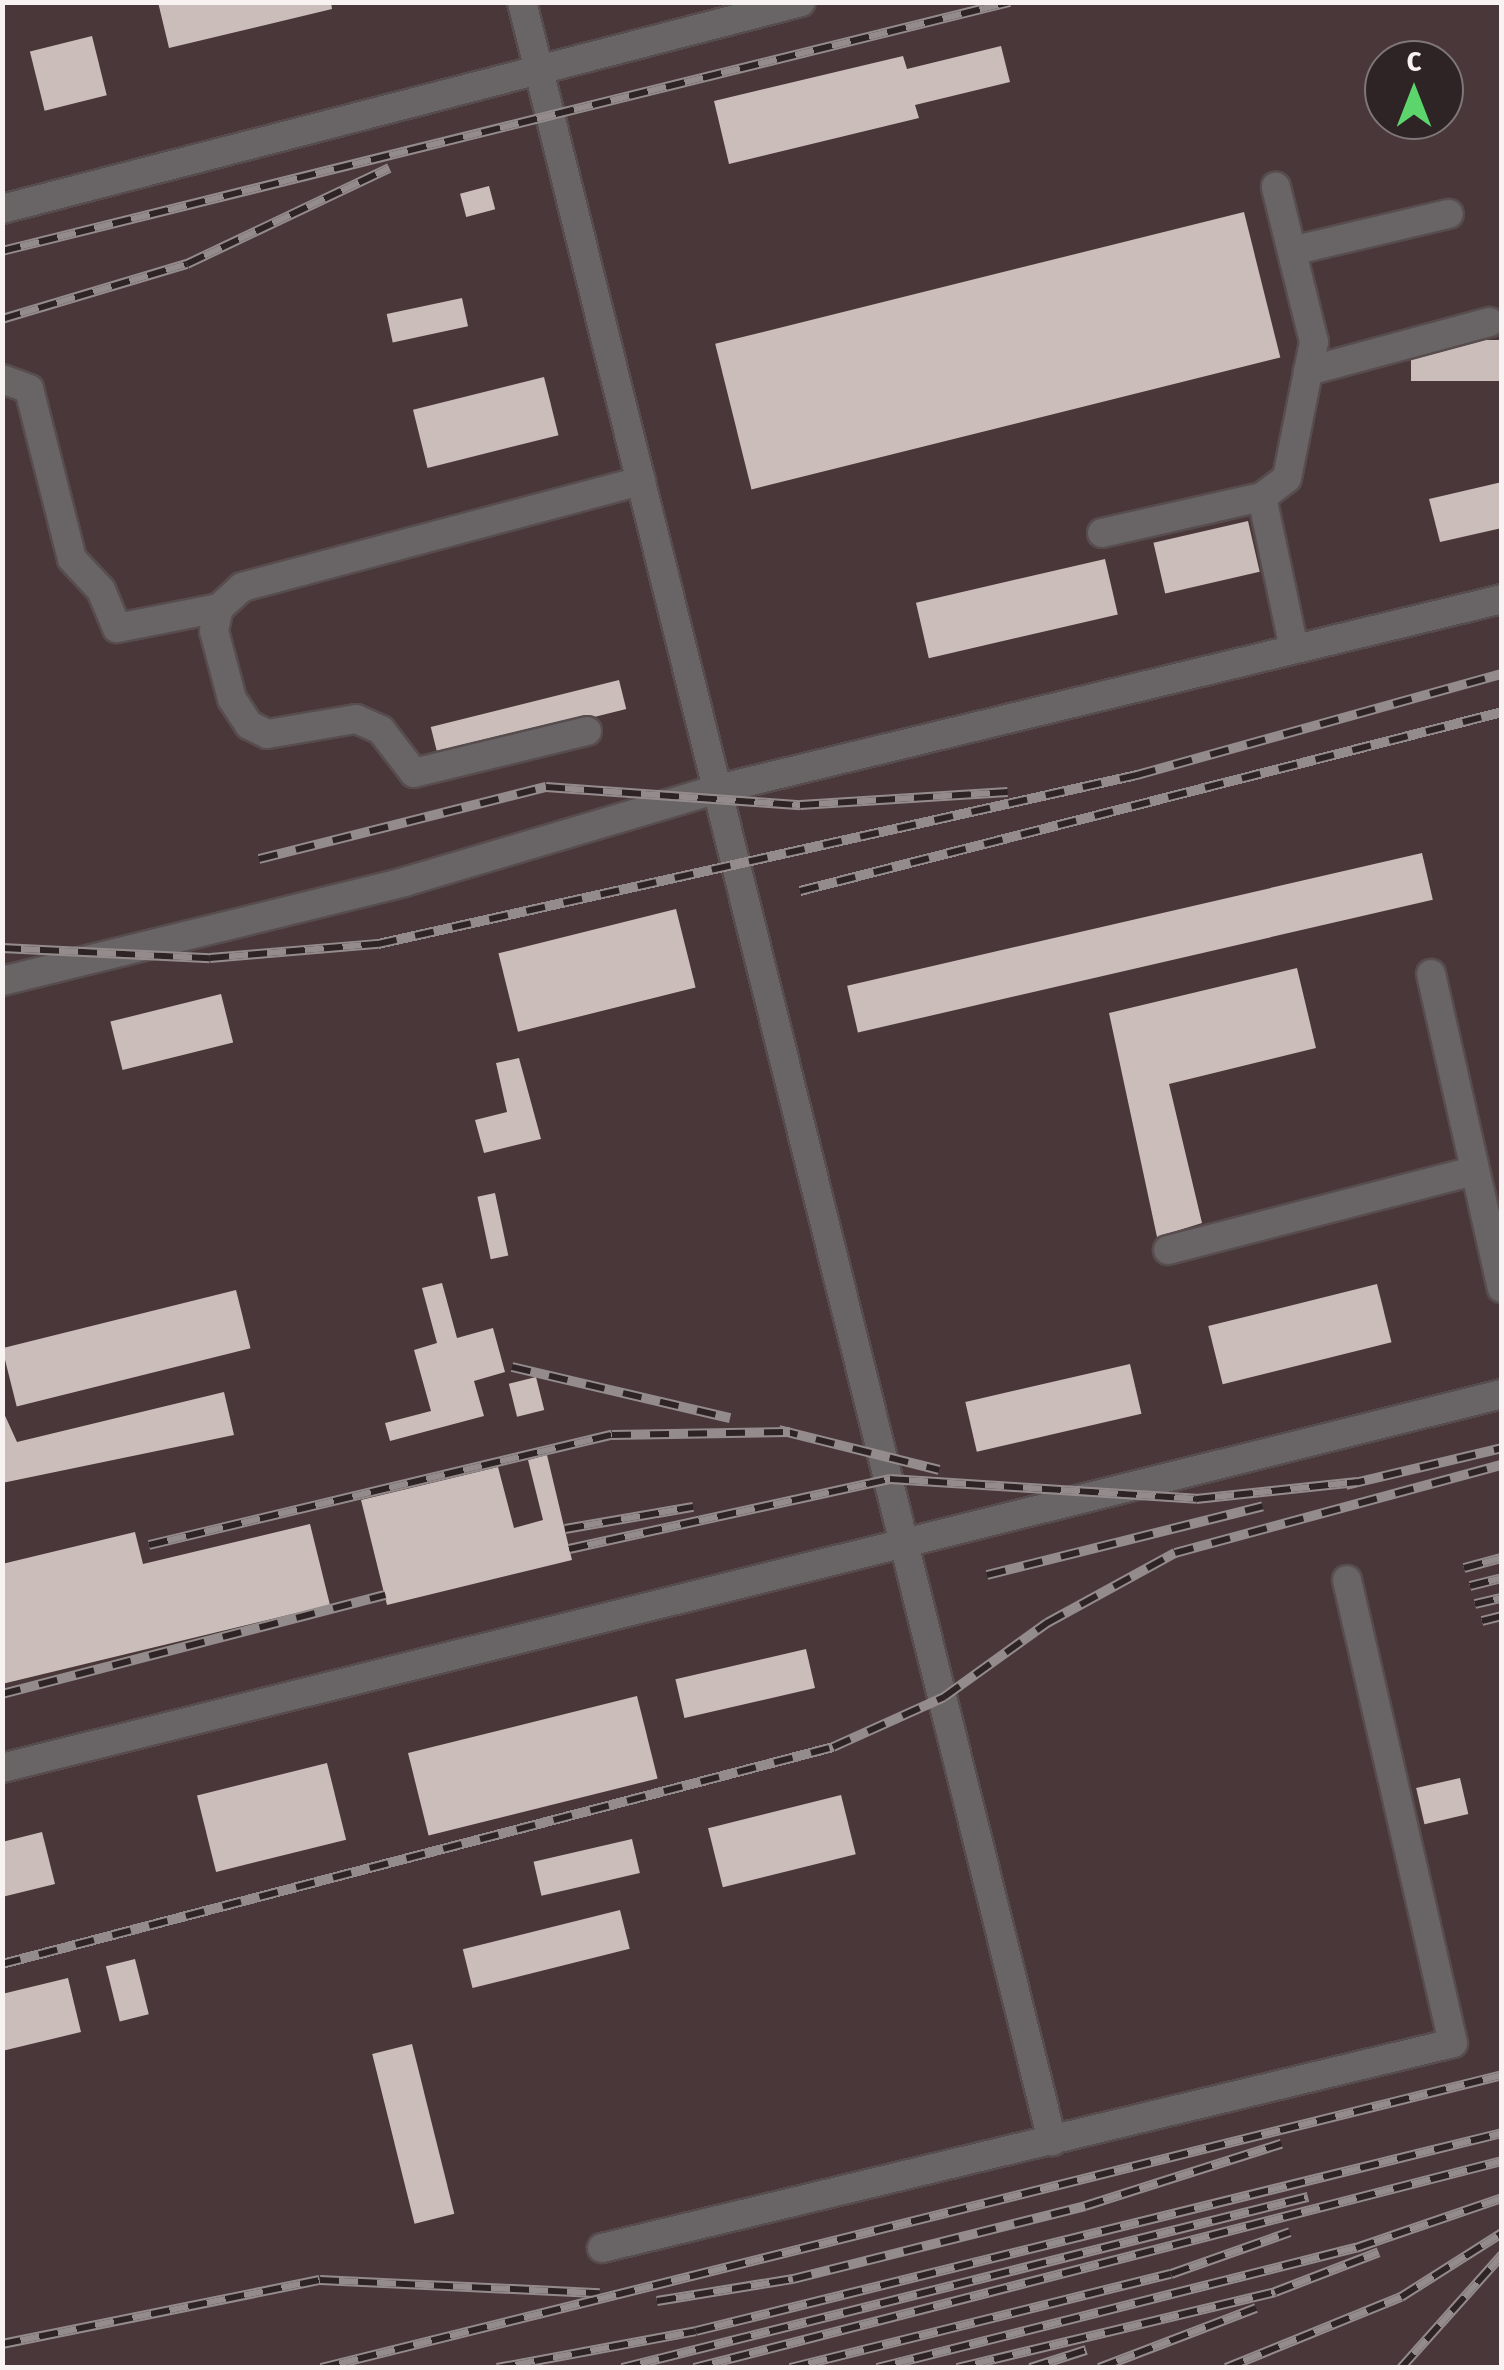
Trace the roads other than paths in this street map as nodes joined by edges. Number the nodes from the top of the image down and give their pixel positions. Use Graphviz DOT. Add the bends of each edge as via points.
graph roads {
  1 [pos="522,2"];
  2 [pos="801,2"];
  3 [pos="540,76"];
  4 [pos="1276,187"];
  5 [pos="2,209"];
  6 [pos="1449,214"];
  7 [pos="1292,251"];
  8 [pos="1490,322"];
  9 [pos="1308,372"];
  10 [pos="2,379"];
  11 [pos="641,480"];
  12 [pos="1262,497"];
  13 [pos="1102,533"];
  14 [pos="1502,598"];
  15 [pos="218,608"];
  16 [pos="1294,649"];
  17 [pos="587,731"];
  18 [pos="718,789"];
  19 [pos="1431,974"];
  20 [pos="2,981"];
  21 [pos="1474,1171"];
  22 [pos="1168,1250"];
  23 [pos="1502,1288"];
  24 [pos="1502,1394"];
  25 [pos="906,1544"];
  26 [pos="1347,1580"];
  27 [pos="2,1768"];
  28 [pos="1052,2140"];
  29 [pos="602,2248"];
  1 -- 3 [label="lane"];
  2 -- 3 [label="lane"];
  3 -- 5 [label="lane"];
  3 -- 11 [label="lane"];
  4 -- 7 [label="lane"];
  6 -- 7 [label="lane"];
  7 -- 9 [label="lane" via="1314,342"];
  8 -- 9 [label="lane"];
  9 -- 12 [label="lane" via="1287,478"];
  10 -- 15 [label="lane" via="28,389 72,559 101,590 118,628"];
  11 -- 15 [label="lane" via="242,586"];
  11 -- 18 [label="lane"];
  12 -- 13 [label="lane"];
  12 -- 16 [label="lane"];
  14 -- 16 [label="lane"];
  15 -- 17 [label="lane" via="214,631 232,699 248,725 267,734 356,719 381,730 414,773"];
  16 -- 18 [label="lane"];
  18 -- 20 [label="lane" via="404,882"];
  18 -- 25 [label="lane"];
  19 -- 21 [label="lane"];
  21 -- 22 [label="lane"];
  21 -- 23 [label="lane"];
  24 -- 25 [label="lane"];
  25 -- 27 [label="lane"];
  25 -- 28 [label="lane"];
  26 -- 28 [label="lane" via="1453,2043"];
  28 -- 29 [label="lane"];
}
